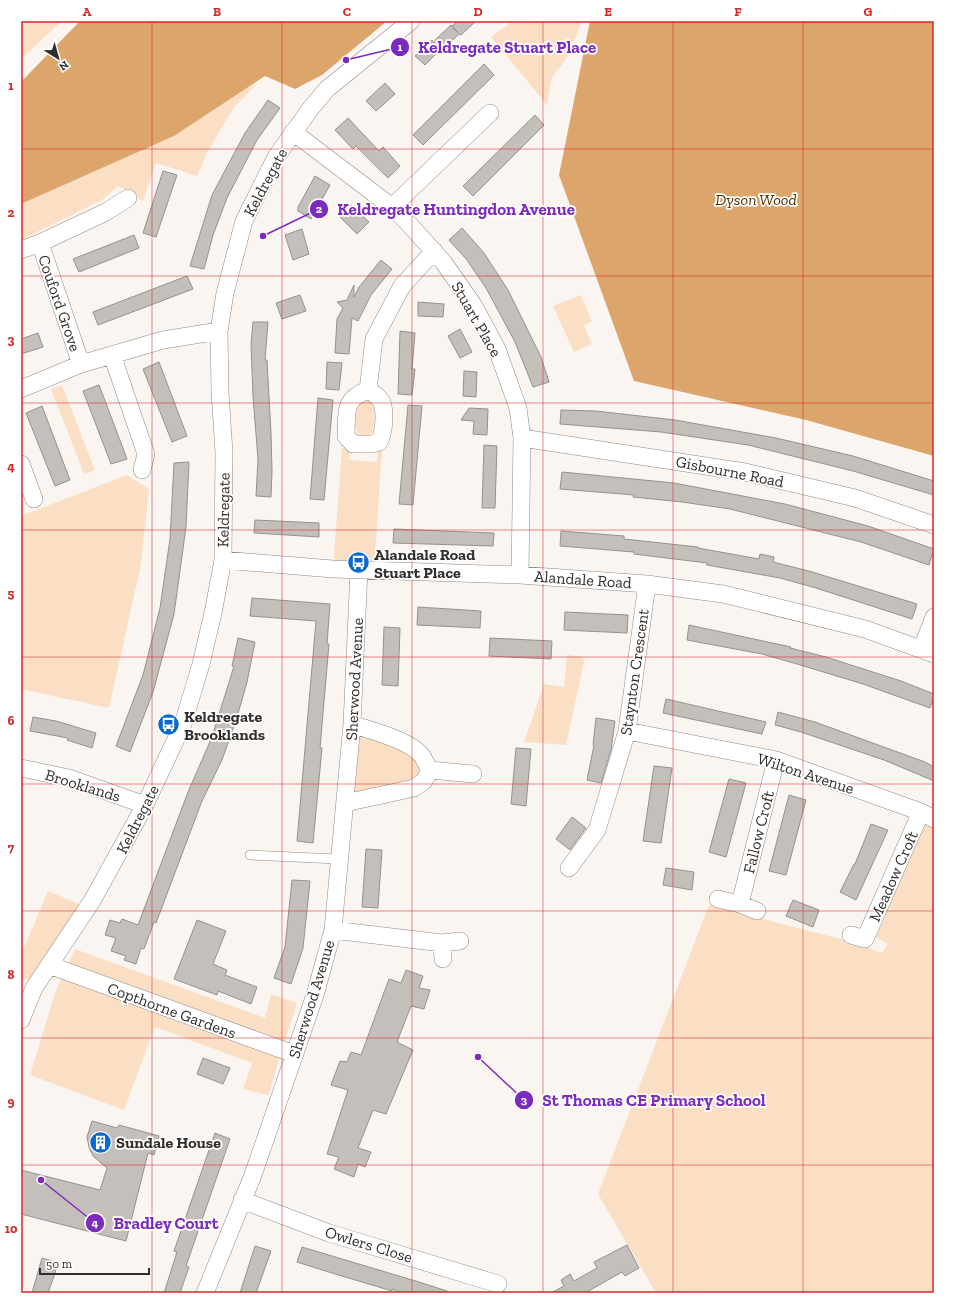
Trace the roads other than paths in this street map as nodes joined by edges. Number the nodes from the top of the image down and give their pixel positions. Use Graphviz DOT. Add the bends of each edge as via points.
graph roads {
  1 [pos="411,21"];
  2 [pos="490,113"];
  3 [pos="293,132"];
  4 [pos="128,198"];
  5 [pos="392,207"];
  6 [pos="40,243"];
  7 [pos="21,250"];
  8 [pos="434,252"];
  9 [pos="219,331"];
  10 [pos="112,355"];
  11 [pos="81,364"];
  12 [pos="21,389"];
  13 [pos="368,390"];
  14 [pos="522,438"];
  15 [pos="21,464"];
  16 [pos="142,470"];
  17 [pos="34,499"];
  18 [pos="934,525"];
  19 [pos="223,560"];
  20 [pos="359,570"];
  21 [pos="520,575"];
  22 [pos="646,584"];
  23 [pos="934,617"];
  24 [pos="928,651"];
  25 [pos="352,724"];
  26 [pos="628,731"];
  27 [pos="776,760"];
  28 [pos="21,768"];
  29 [pos="430,770"];
  30 [pos="473,774"];
  31 [pos="345,803"];
  32 [pos="145,805"];
  33 [pos="927,815"];
  34 [pos="250,855"];
  35 [pos="338,859"];
  36 [pos="569,868"];
  37 [pos="718,899"];
  38 [pos="740,904"];
  39 [pos="757,910"];
  40 [pos="333,930"];
  41 [pos="864,940"];
  42 [pos="460,941"];
  43 [pos="49,965"];
  44 [pos="26,994"];
  45 [pos="21,1020"];
  46 [pos="294,1054"];
  47 [pos="242,1200"];
  48 [pos="498,1284"];
  49 [pos="205,1293"];
  1 -- 3 [label="street, Keldregate" via="327,89"];
  2 -- 5 [label="street"];
  3 -- 5 [label="street, Stuart Place"];
  3 -- 9 [label="street, Keldregate" via="276,156 244,221 225,294"];
  4 -- 6 [label="street, Couford Grove" via="106,212"];
  5 -- 8 [label="street, Stuart Place"];
  6 -- 7 [label="street, Couford Grove"];
  6 -- 11 [label="street, Couford Grove"];
  8 -- 13 [label="street" via="402,286 374,339"];
  8 -- 14 [label="street, Stuart Place" via="474,306 497,349 518,408"];
  9 -- 10 [label="street" via="162,340"];
  9 -- 19 [label="street, Keldregate" via="224,452"];
  10 -- 11 [label="street"];
  10 -- 16 [label="street" via="146,454"];
  11 -- 12 [label="street"];
  14 -- 18 [label="street, Gisbourne Road" via="745,472 855,498"];
  14 -- 21 [label="street, Stuart Place"];
  15 -- 17 [label="street"];
  19 -- 20 [label="street, Alandale Road"];
  19 -- 32 [label="street, Keldregate" via="214,613 182,724"];
  20 -- 21 [label="street, Alandale Road"];
  20 -- 25 [label="street, Sherwood Avenue"];
  21 -- 22 [label="street, Alandale Road"];
  22 -- 24 [label="street, Alandale Road" via="723,594 864,629"];
  22 -- 26 [label="street, Staynton Crescent"];
  23 -- 24 [label="street"];
  25 -- 29 [label="street" via="414,749 422,756"];
  25 -- 31 [label="street, Sherwood Avenue"];
  26 -- 27 [label="street, Wilton Avenue"];
  26 -- 36 [label="street, Staynton Crescent" via="597,830"];
  27 -- 33 [label="street, Wilton Avenue"];
  27 -- 38 [label="street, Fallow Croft"];
  28 -- 32 [label="street, Brooklands" via="69,778"];
  29 -- 30 [label="street"];
  29 -- 31 [label="street" via="424,781 414,788"];
  31 -- 35 [label="street, Sherwood Avenue"];
  32 -- 43 [label="street, Keldregate" via="92,901"];
  33 -- 41 [label="street, Meadow Croft"];
  34 -- 35 [label="lane"];
  35 -- 40 [label="street, Sherwood Avenue"];
  37 -- 38 [label="street"];
  38 -- 39 [label="street"];
  40 -- 42 [label="street" via="443,951"];
  40 -- 46 [label="street, Sherwood Avenue" via="315,995"];
  43 -- 44 [label="street, Keldregate"];
  43 -- 46 [label="street, Copthorne Gardens"];
  44 -- 45 [label="street, Keldregate"];
  46 -- 47 [label="street, Sherwood Avenue"];
  47 -- 48 [label="street, Owlers Close" via="330,1232"];
  47 -- 49 [label="street, Sherwood Avenue"];
}
